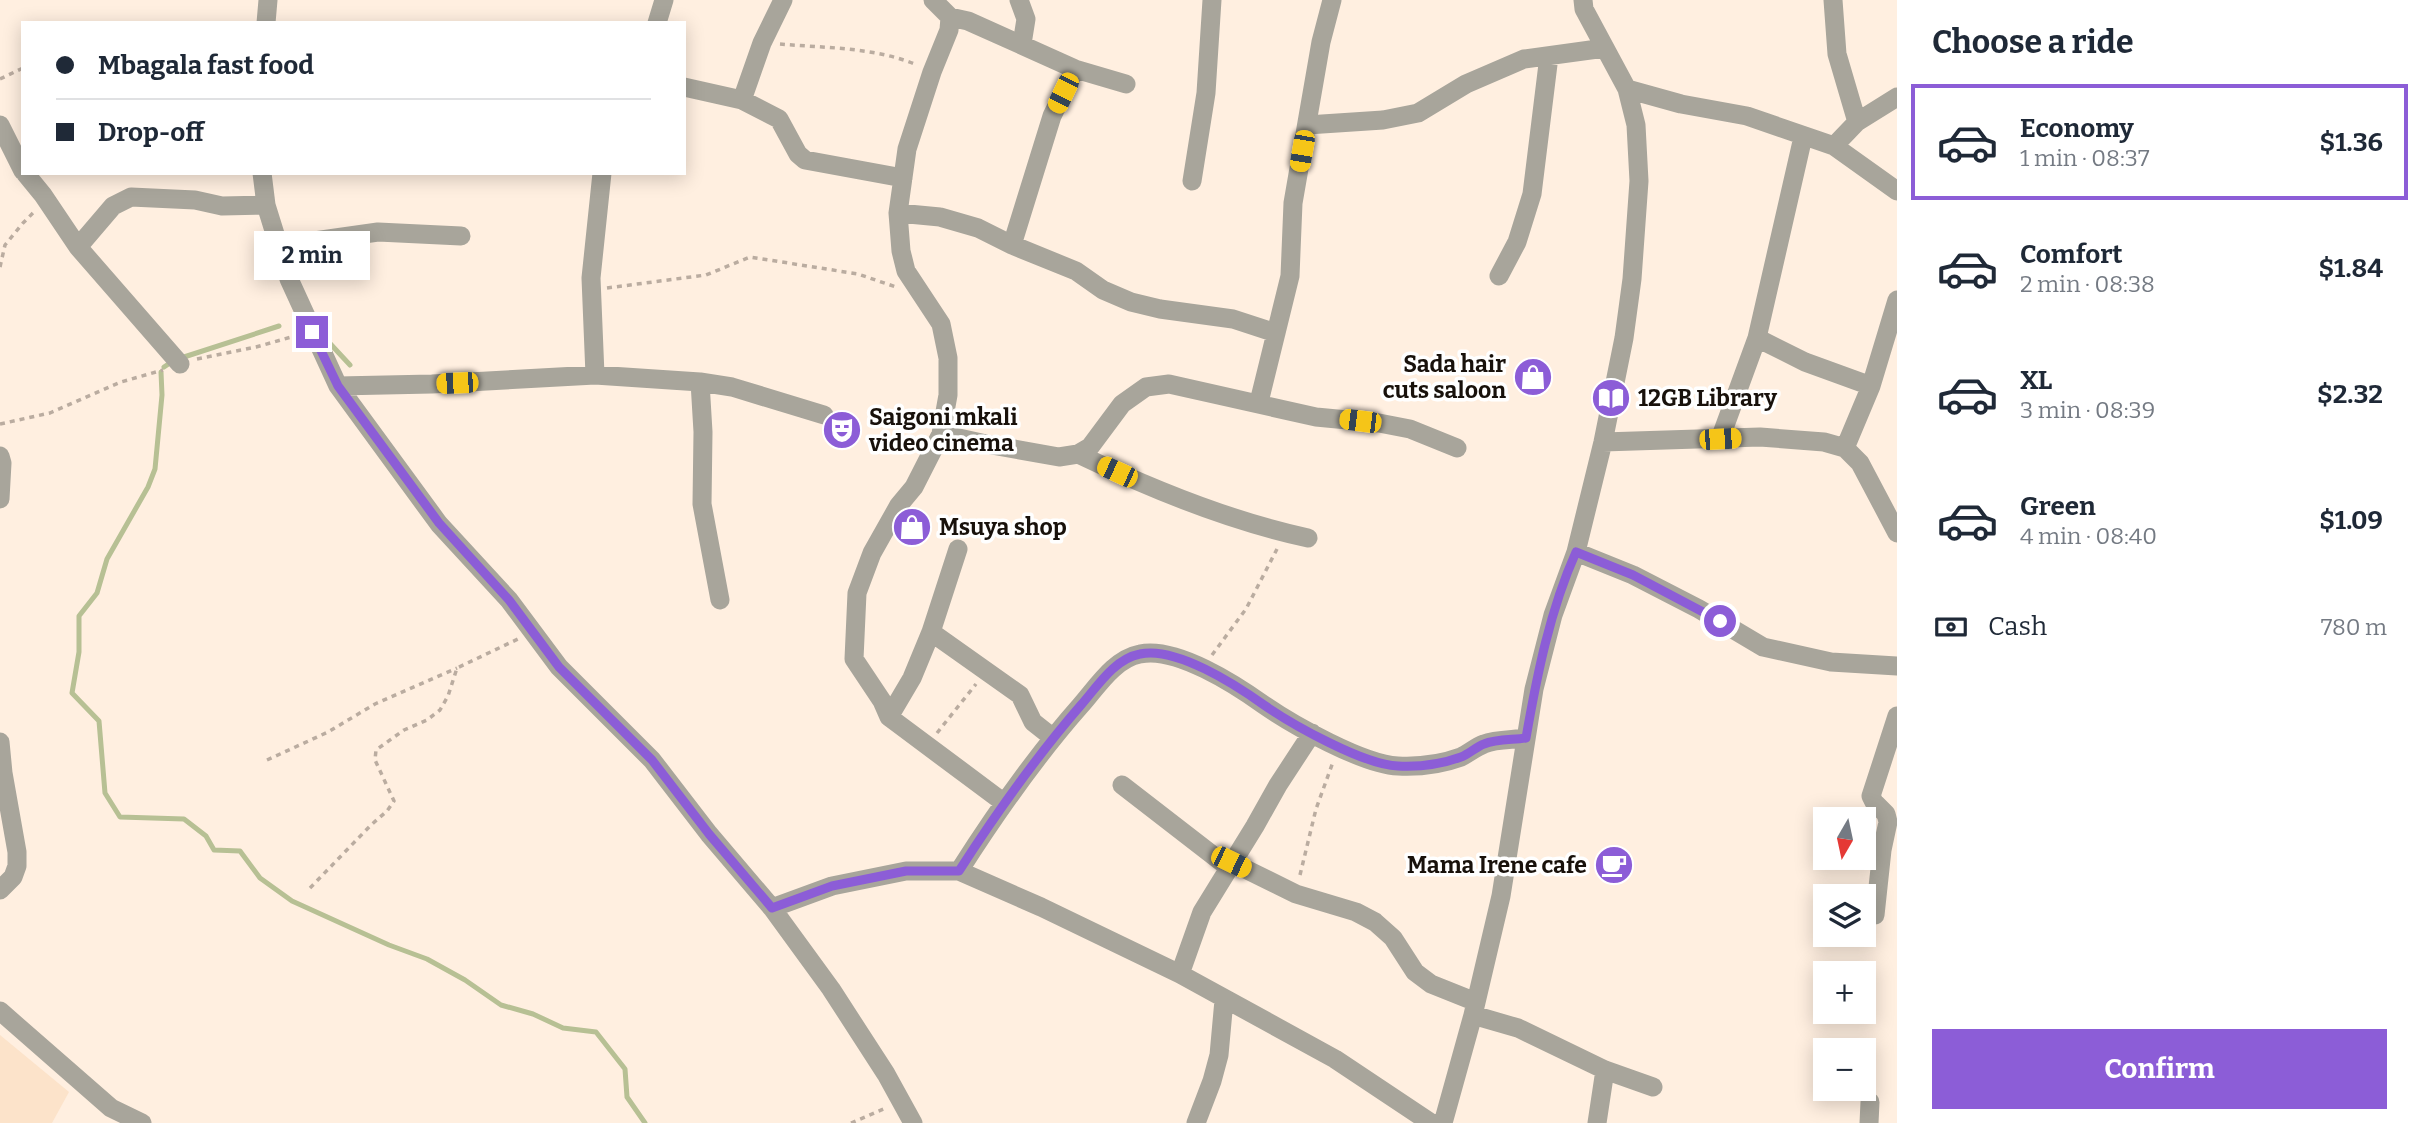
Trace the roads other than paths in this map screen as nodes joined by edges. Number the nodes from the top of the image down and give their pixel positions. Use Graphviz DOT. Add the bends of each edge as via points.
graph roads {
  1 [pos="268,0"];
  2 [pos="664,0"];
  3 [pos="783,0"];
  4 [pos="933,0"];
  5 [pos="1019,0"];
  6 [pos="1212,0"];
  7 [pos="1332,0"];
  8 [pos="1583,0"];
  9 [pos="1833,0"];
  10 [pos="950,17"];
  11 [pos="266,21"];
  12 [pos="658,21"];
  13 [pos="1022,44"];
  14 [pos="1605,48"];
  15 [pos="1549,56"];
  16 [pos="1075,69"];
  17 [pos="1126,84"];
  18 [pos="686,88"];
  19 [pos="1627,89"];
  20 [pos="1897,97"];
  21 [pos="742,100"];
  22 [pos="1857,122"];
  23 [pos="0,125"];
  24 [pos="1307,125"];
  25 [pos="1803,137"];
  26 [pos="17,142"];
  27 [pos="1835,146"];
  28 [pos="21,159"];
  29 [pos="26,175"];
  30 [pos="262,175"];
  31 [pos="602,175"];
  32 [pos="903,178"];
  33 [pos="1192,181"];
  34 [pos="1897,191"];
  35 [pos="266,205"];
  36 [pos="898,213"];
  37 [pos="461,236"];
  38 [pos="1012,245"];
  39 [pos="279,246"];
  40 [pos="79,247"];
  41 [pos="1499,276"];
  42 [pos="1897,300"];
  43 [pos="1276,333"];
  44 [pos="1757,338"];
  45 [pos="180,364"];
  46 [pos="595,375"];
  47 [pos="700,382"];
  48 [pos="338,386"];
  49 [pos="1871,386"];
  50 [pos="1259,402"];
  51 [pos="824,415"];
  52 [pos="941,434"];
  53 [pos="1720,439"];
  54 [pos="1603,442"];
  55 [pos="1457,448"];
  56 [pos="1845,448"];
  57 [pos="1078,454"];
  58 [pos="0,456"];
  59 [pos="0,499"];
  60 [pos="1897,533"];
  61 [pos="1308,538"];
  62 [pos="958,549"];
  63 [pos="1576,552"];
  64 [pos="720,600"];
  65 [pos="931,632"];
  66 [pos="1897,666"];
  67 [pos="1897,716"];
  68 [pos="889,717"];
  69 [pos="1312,733"];
  70 [pos="1052,737"];
  71 [pos="1526,738"];
  72 [pos="0,742"];
  73 [pos="1122,785"];
  74 [pos="1003,802"];
  75 [pos="1230,864"];
  76 [pos="959,871"];
  77 [pos="0,890"];
  78 [pos="1876,906"];
  79 [pos="772,908"];
  80 [pos="1180,974"];
  81 [pos="1224,1000"];
  82 [pos="1474,1008"];
  83 [pos="0,1011"];
  84 [pos="1605,1070"];
  85 [pos="1653,1087"];
  86 [pos="1870,1102"];
  87 [pos="142,1123"];
  88 [pos="913,1123"];
  89 [pos="1196,1123"];
  90 [pos="1431,1123"];
  91 [pos="1443,1123"];
  92 [pos="1597,1123"];
  93 [pos="1869,1123"];
  1 -- 11 [label="street"];
  2 -- 12 [label="street"];
  3 -- 21 [label="street"];
  4 -- 10 [label="street"];
  5 -- 13 [label="street" via="1026,19"];
  6 -- 33 [label="street" via="1206,93"];
  7 -- 24 [label="street"];
  8 -- 14 [label="street"];
  9 -- 22 [label="street" via="1837,54"];
  10 -- 13 [label="street"];
  10 -- 32 [label="street" via="907,149"];
  13 -- 16 [label="street"];
  14 -- 15 [label="street"];
  14 -- 19 [label="street"];
  15 -- 24 [label="street" via="1504,66 1418,113"];
  15 -- 41 [label="street" via="1532,194 1517,242"];
  16 -- 17 [label="street"];
  16 -- 38 [label="street" via="1052,116"];
  18 -- 21 [label="street"];
  19 -- 25 [label="street" via="1747,116"];
  19 -- 54 [label="street" via="1636,125 1639,181 1624,338"];
  20 -- 22 [label="street"];
  21 -- 32 [label="street" via="779,118 805,160"];
  22 -- 27 [label="street"];
  23 -- 26 [label="street"];
  24 -- 43 [label="street" via="1293,202 1290,276"];
  25 -- 27 [label="street"];
  25 -- 44 [label="street"];
  26 -- 28 [label="street"];
  27 -- 34 [label="street"];
  29 -- 40 [label="street"];
  30 -- 35 [label="street"];
  31 -- 46 [label="street" via="591,290"];
  32 -- 36 [label="street"];
  35 -- 39 [label="street"];
  35 -- 40 [label="street" via="222,206 131,197 113,205"];
  36 -- 38 [label="street" via="953,220"];
  36 -- 52 [label="street" via="906,271 941,324 948,358"];
  37 -- 39 [label="street" via="378,232"];
  38 -- 43 [label="street" via="1076,271 1102,290 1131,302 1233,319"];
  39 -- 48 [label="street" via="289,279"];
  40 -- 45 [label="street"];
  42 -- 49 [label="street"];
  43 -- 50 [label="street"];
  44 -- 49 [label="street"];
  44 -- 53 [label="street"];
  46 -- 47 [label="street"];
  46 -- 48 [label="street"];
  47 -- 51 [label="street"];
  47 -- 64 [label="street" via="702,504"];
  48 -- 79 [label="street" via="439,523 509,600 559,667 652,760"];
  49 -- 56 [label="street"];
  50 -- 55 [label="street" via="1316,417 1410,429"];
  50 -- 57 [label="street" via="1168,384 1146,387 1122,404 1090,447"];
  52 -- 57 [label="street" via="1059,457"];
  52 -- 68 [label="street" via="872,553 857,593 854,659"];
  53 -- 54 [label="street"];
  53 -- 56 [label="street" via="1760,437"];
  54 -- 63 [label="street"];
  56 -- 60 [label="street" via="1860,463"];
  57 -- 61 [label="street" via="1136,482"];
  58 -- 59 [label="street"];
  62 -- 65 [label="street"];
  63 -- 66 [label="street" via="1633,575 1763,647 1831,662"];
  63 -- 71 [label="street" via="1553,615"];
  65 -- 68 [label="street"];
  65 -- 70 [label="street" via="1020,695 1033,722"];
  67 -- 78 [label="street" via="1871,796 1888,822"];
  68 -- 74 [label="street"];
  69 -- 70 [label="street" via="1201,667 1162,654 1139,654 1113,667"];
  69 -- 71 [label="street" via="1397,766 1442,762 1485,743"];
  69 -- 75 [label="street"];
  70 -- 74 [label="street"];
  71 -- 82 [label="street" via="1501,896"];
  72 -- 77 [label="street" via="17,852 13,877"];
  73 -- 75 [label="street"];
  74 -- 76 [label="street"];
  75 -- 80 [label="street" via="1202,912"];
  75 -- 82 [label="street" via="1375,922 1415,972"];
  76 -- 79 [label="street" via="906,871 832,886"];
  76 -- 80 [label="street"];
  79 -- 88 [label="street" via="831,989"];
  80 -- 81 [label="street"];
  81 -- 89 [label="street" via="1219,1055"];
  81 -- 90 [label="street" via="1335,1059"];
  82 -- 84 [label="street"];
  82 -- 91 [label="street"];
  83 -- 87 [label="street" via="111,1108"];
  84 -- 85 [label="street"];
  84 -- 92 [label="street"];
  86 -- 93 [label="street"];
}
